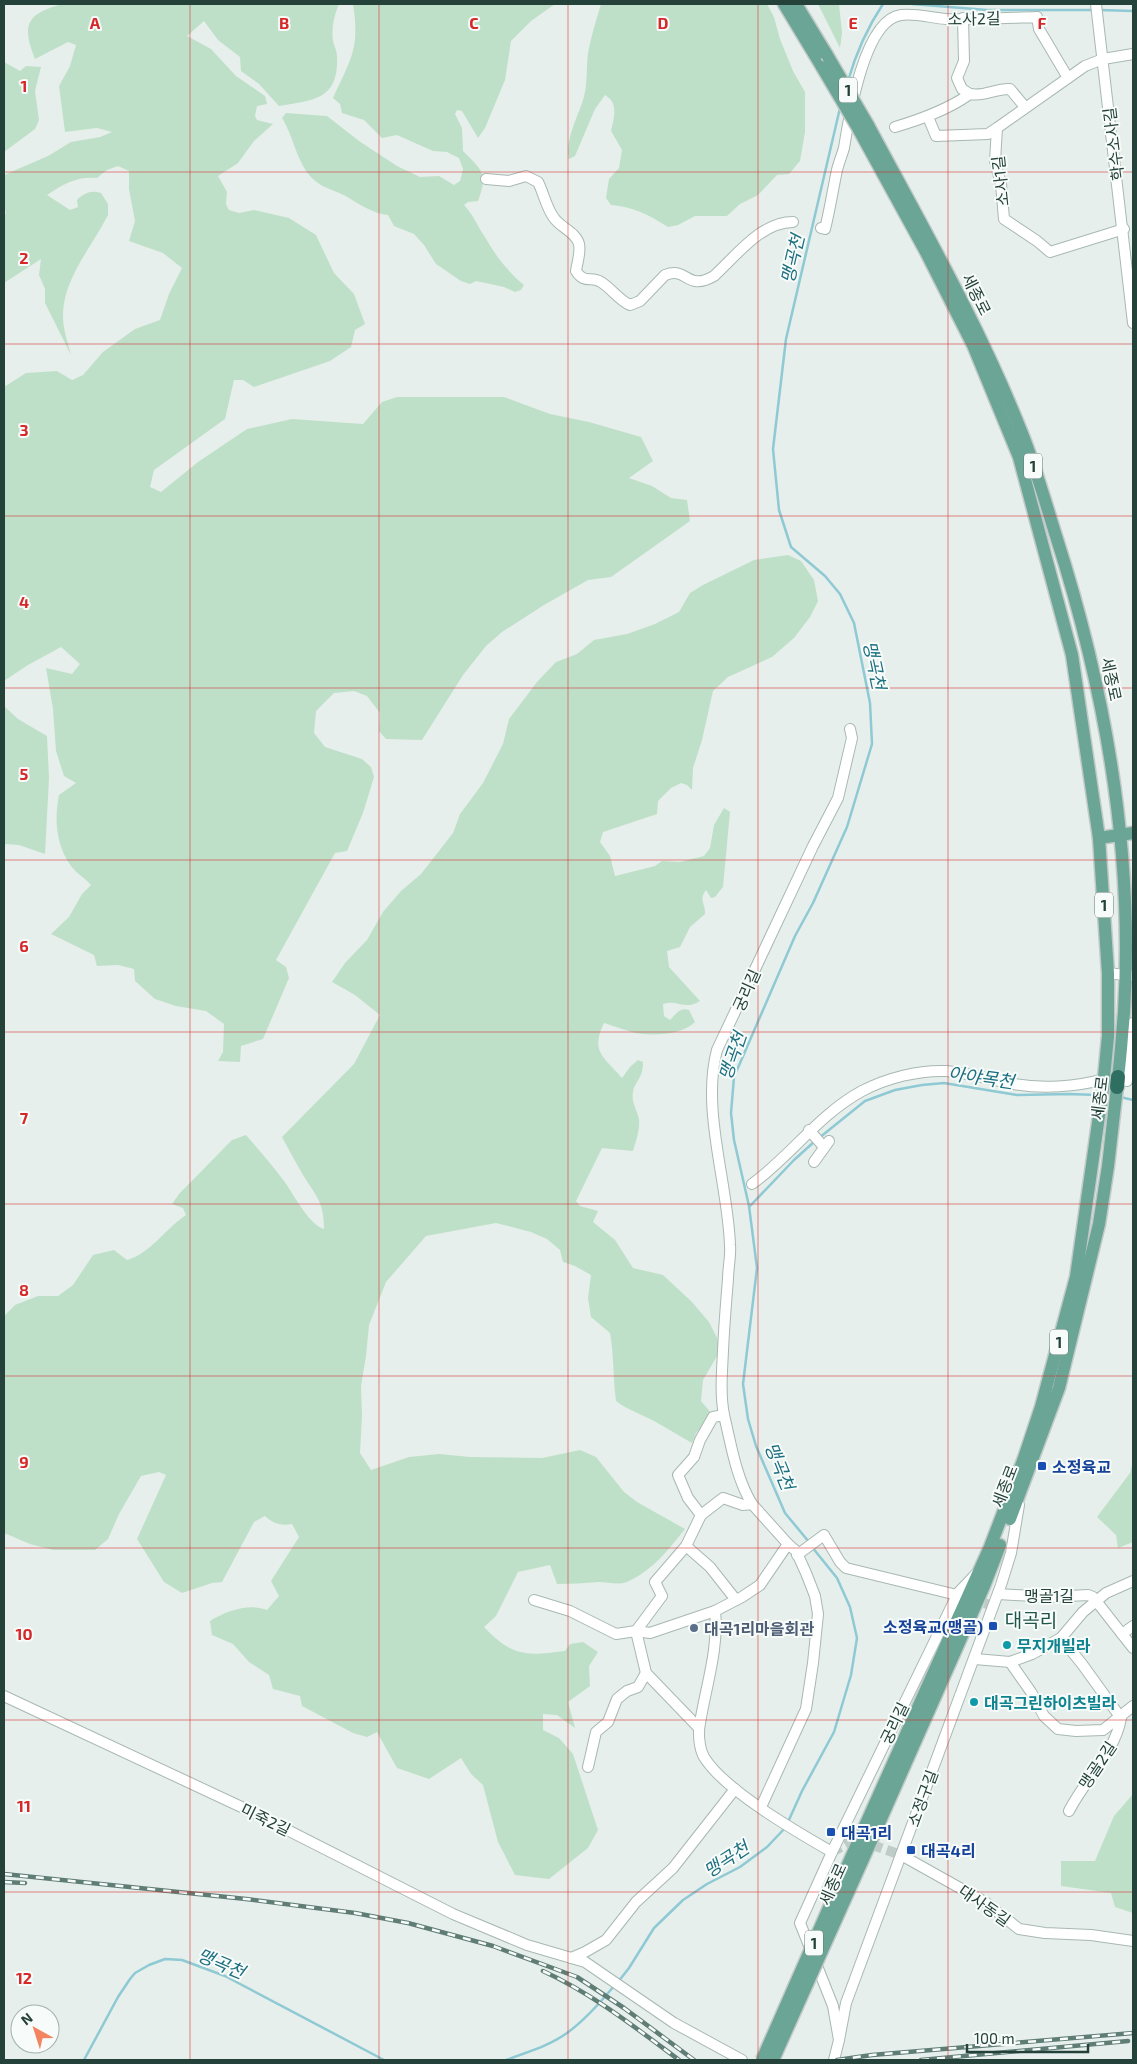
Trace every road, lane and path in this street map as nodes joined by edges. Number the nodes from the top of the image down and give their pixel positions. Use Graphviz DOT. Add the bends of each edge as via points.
graph roads {
  1 [pos="784,4"];
  2 [pos="796,4"];
  3 [pos="1096,4"];
  4 [pos="963,18"];
  5 [pos="1133,54"];
  6 [pos="1103,60"];
  7 [pos="1068,78"];
  8 [pos="970,94"];
  9 [pos="1025,107"];
  10 [pos="928,117"];
  11 [pos="895,126"];
  12 [pos="863,127"];
  13 [pos="997,128"];
  14 [pos="486,180"];
  15 [pos="793,222"];
  16 [pos="821,228"];
  17 [pos="1124,229"];
  18 [pos="1133,323"];
  19 [pos="850,729"];
  20 [pos="1133,832"];
  21 [pos="1120,834"];
  22 [pos="1100,838"];
  23 [pos="1108,973"];
  24 [pos="1130,975"];
  25 [pos="1133,1023"];
  26 [pos="1117,1083"];
  27 [pos="809,1130"];
  28 [pos="814,1162"];
  29 [pos="752,1184"];
  30 [pos="724,1415"];
  31 [pos="1023,1486"];
  32 [pos="752,1504"];
  33 [pos="702,1515"];
  34 [pos="788,1544"];
  35 [pos="686,1546"];
  36 [pos="797,1555"];
  37 [pos="982,1567"];
  38 [pos="1133,1581"];
  39 [pos="999,1589"];
  40 [pos="957,1595"];
  41 [pos="534,1600"];
  42 [pos="736,1600"];
  43 [pos="1097,1602"];
  44 [pos="715,1611"];
  45 [pos="1133,1626"];
  46 [pos="636,1631"];
  47 [pos="1122,1634"];
  48 [pos="1061,1638"];
  49 [pos="1133,1648"];
  50 [pos="975,1659"];
  51 [pos="1010,1662"];
  52 [pos="646,1673"];
  53 [pos="4,1696"];
  54 [pos="1133,1706"];
  55 [pos="1120,1718"];
  56 [pos="700,1728"];
  57 [pos="588,1767"];
  58 [pos="735,1788"];
  59 [pos="765,1810"];
  60 [pos="1069,1811"];
  61 [pos="871,1828"];
  62 [pos="832,1852"];
  63 [pos="901,1855"];
  64 [pos="1133,1941"];
  65 [pos="571,1958"];
  66 [pos="839,2040"];
  67 [pos="742,2060"];
  68 [pos="762,2060"];
  69 [pos="773,2060"];
  70 [pos="834,2060"];
  1 -- 12 [label="main road, 1, bridge"];
  2 -- 12 [label="main road, 1, bridge" via="828,55"];
  3 -- 6 [label="street, 학수소사길"];
  4 -- 7 [label="street, 소사2길" via="1037,17 1039,29"];
  4 -- 8 [label="street" via="964,61 956,78 962,89"];
  4 -- 16 [label="street, 소사2길" via="901,15 883,25 860,74 825,229"];
  5 -- 6 [label="street, 소사1길"];
  6 -- 7 [label="street, 소사1길" via="1085,66"];
  6 -- 17 [label="street, 학수소사길"];
  7 -- 9 [label="street, 소사1길"];
  8 -- 9 [label="street" via="1010,89"];
  8 -- 10 [label="street"];
  9 -- 13 [label="street, 소사1길"];
  10 -- 11 [label="street"];
  10 -- 13 [label="street, 소사1길" via="936,136 988,134"];
  12 -- 21 [label="main road, 세종로 / 1" via="982,343 1030,456 1073,588 1096,680"];
  12 -- 22 [label="main road, 세종로 / 1" via="968,337 1019,457 1072,655"];
  13 -- 17 [label="street, 소사1길" via="995,160 1004,219 1050,252"];
  14 -- 15 [label="street" via="509,181 526,176 538,182 553,217 578,241 576,271 580,277 597,279 630,305 640,301 664,275 682,275 696,282 714,276 768,227"];
  17 -- 18 [label="street, 학수소사길"];
  19 -- 30 [label="street, 궁리길" via="852,738 838,798 717,1050 713,1065 716,1141 730,1247 722,1379"];
  20 -- 21 [label="main road"];
  21 -- 22 [label="main road"];
  21 -- 24 [label="main road, 세종로 / 1"];
  22 -- 23 [label="main road, 세종로 / 1"];
  23 -- 24 [label="street"];
  23 -- 26 [label="main road, 세종로 / 1" via="1108,1036"];
  24 -- 26 [label="main road, 세종로 / 1"];
  25 -- 26 [label="street"];
  26 -- 27 [label="street, 세종로" via="1034,1086 946,1071 920,1073 890,1080 861,1092"];
  26 -- 31 [label="main road, 세종로 / 1" via="1099,1224 1059,1388"];
  26 -- 37 [label="main road, 세종로 / 1" via="1101,1107 1076,1277 1060,1339 1024,1458"];
  27 -- 28 [label="street" via="826,1144"];
  27 -- 29 [label="street, 세종로" via="769,1172"];
  30 -- 32 [label="street, 궁리길" via="735,1461"];
  30 -- 33 [label="street" via="713,1417 694,1457 678,1474 688,1498"];
  31 -- 39 [label="street, 소정구길" via="1011,1553"];
  31 -- 61 [label="main road, 세종로 / 1" via="984,1586"];
  32 -- 33 [label="street" via="743,1505 723,1498"];
  32 -- 34 [label="street, 궁리길"];
  33 -- 35 [label="street"];
  34 -- 36 [label="street, 궁리길"];
  34 -- 42 [label="street" via="760,1585"];
  35 -- 42 [label="street" via="710,1567"];
  35 -- 46 [label="street" via="655,1582 662,1596"];
  36 -- 40 [label="street" via="824,1535 846,1568"];
  36 -- 59 [label="street, 궁리길" via="815,1596 818,1614 813,1663 806,1710"];
  37 -- 40 [label="street, 궁리길"];
  37 -- 61 [label="main road, 세종로 / 1"];
  38 -- 43 [label="street, 맹골1길" via="1106,1593"];
  39 -- 43 [label="street, 맹골1길" via="1024,1596 1088,1595"];
  39 -- 50 [label="street, 소정구길"];
  40 -- 62 [label="street, 궁리길"];
  41 -- 46 [label="street" via="570,1611 616,1634"];
  42 -- 44 [label="street"];
  43 -- 47 [label="street"];
  43 -- 48 [label="street, 맹골1길" via="1083,1612"];
  44 -- 46 [label="street" via="650,1633"];
  44 -- 56 [label="street" via="712,1657"];
  45 -- 47 [label="street"];
  46 -- 52 [label="street"];
  47 -- 49 [label="street"];
  48 -- 51 [label="street, 맹골1길"];
  48 -- 55 [label="street"];
  50 -- 51 [label="street"];
  50 -- 63 [label="street, 소정구길"];
  51 -- 55 [label="street, 맹골2길" via="1044,1716 1058,1728 1076,1732 1103,1730"];
  52 -- 56 [label="street"];
  52 -- 57 [label="street" via="638,1687 617,1699 608,1722 596,1732"];
  53 -- 65 [label="street, 미죽2길" via="250,1810 453,1914 527,1945"];
  54 -- 55 [label="street, 맹골2길"];
  55 -- 60 [label="street, 맹골2길" via="1116,1739 1079,1791"];
  56 -- 58 [label="street" via="703,1755 716,1773"];
  58 -- 59 [label="street"];
  58 -- 65 [label="street" via="673,1868 636,1902 606,1940"];
  59 -- 62 [label="street"];
  61 -- 68 [label="main road, 세종로 / 1, bridge"];
  61 -- 69 [label="main road, 세종로 / 1, bridge"];
  62 -- 66 [label="street, 궁리길" via="800,1923 833,2006"];
  63 -- 64 [label="street, 대사동길" via="985,1902 1019,1929"];
  63 -- 66 [label="street, 소정구길" via="846,2003"];
  65 -- 67 [label="street, 미죽2길" via="585,1962 674,2023"];
  66 -- 70 [label="street, 소정구길"];
}
